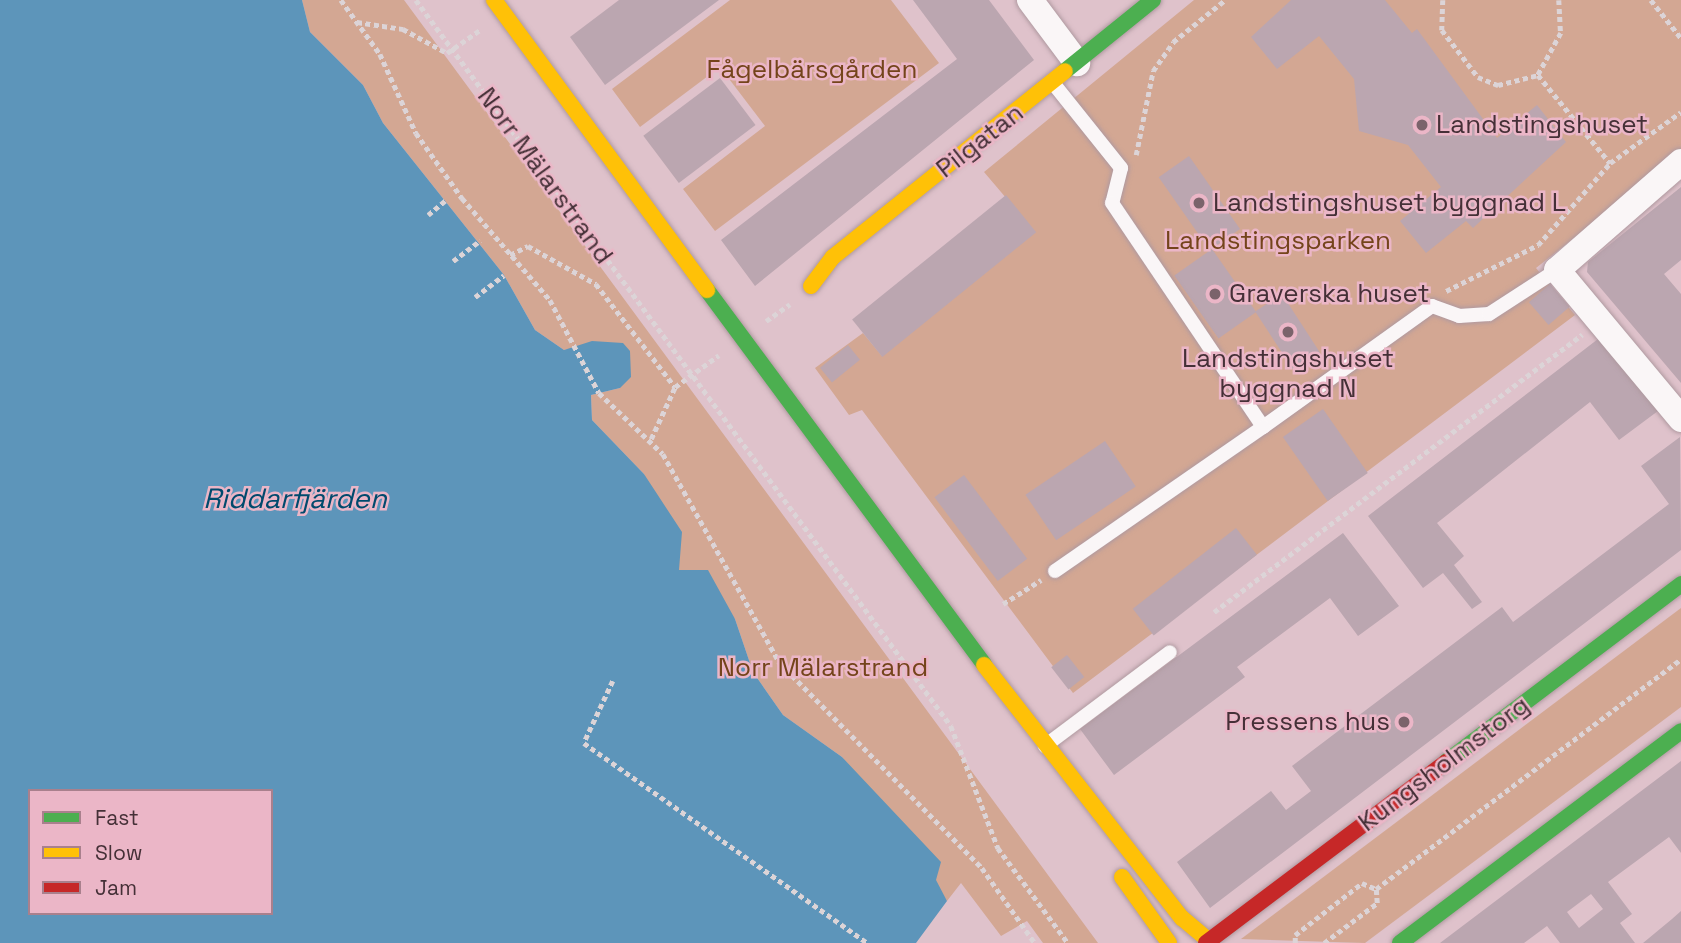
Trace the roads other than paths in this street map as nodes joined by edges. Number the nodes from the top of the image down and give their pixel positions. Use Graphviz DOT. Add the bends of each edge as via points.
graph roads {
  1 [pos="494,0"];
  2 [pos="1030,0"];
  3 [pos="1153,0"];
  4 [pos="1077,63"];
  5 [pos="1053,83"];
  6 [pos="1681,162"];
  7 [pos="1557,270"];
  8 [pos="811,286"];
  9 [pos="1681,419"];
  10 [pos="1263,427"];
  11 [pos="1055,571"];
  12 [pos="1681,584"];
  13 [pos="1170,652"];
  14 [pos="1681,731"];
  15 [pos="1044,747"];
  16 [pos="1209,942"];
  17 [pos="1169,943"];
  18 [pos="1400,943"];
  1 -- 15 [label="street"];
  2 -- 4 [label="street"];
  3 -- 4 [label="street, Pilgatan"];
  4 -- 5 [label="street, Pilgatan"];
  5 -- 8 [label="street, Pilgatan" via="833,257"];
  5 -- 10 [label="lane" via="1121,168 1112,203"];
  6 -- 7 [label="street"];
  7 -- 9 [label="street"];
  7 -- 10 [label="lane" via="1489,314 1459,316 1432,306"];
  10 -- 11 [label="lane"];
  12 -- 16 [label="street, Kungsholmstorg"];
  13 -- 15 [label="lane"];
  14 -- 18 [label="street"];
  15 -- 16 [label="street" via="1148,878"];
  15 -- 17 [label="street"];
}
